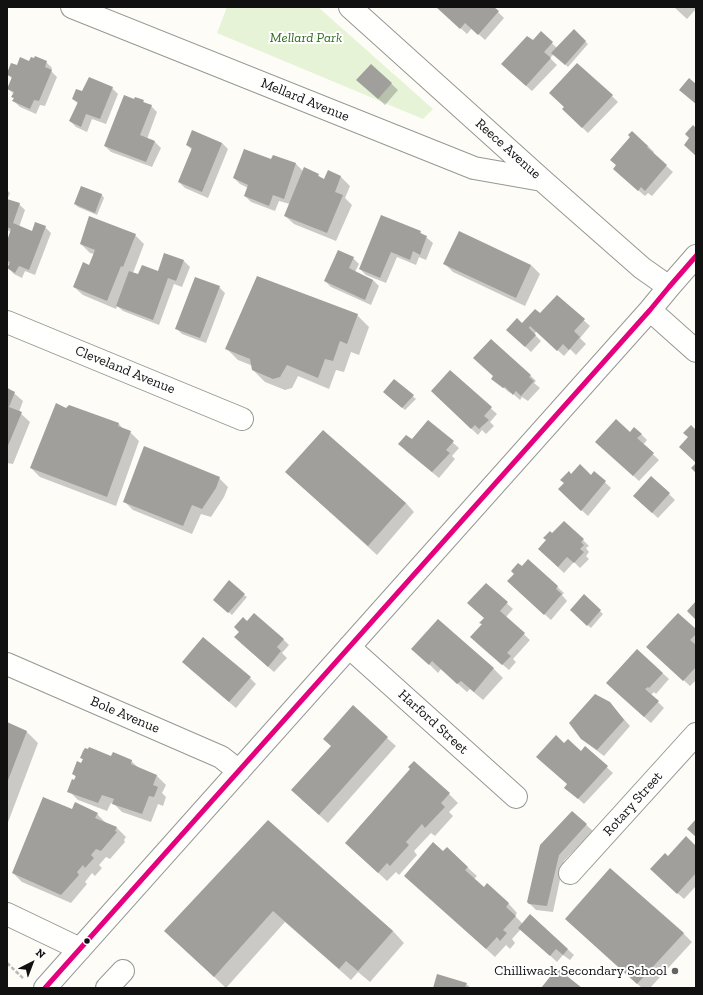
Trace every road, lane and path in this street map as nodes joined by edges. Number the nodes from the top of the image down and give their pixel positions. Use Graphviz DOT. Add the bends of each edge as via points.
graph roads {
  1 [pos="72,7"];
  2 [pos="350,7"];
  3 [pos="542,180"];
  4 [pos="696,256"];
  5 [pos="668,287"];
  6 [pos="650,310"];
  7 [pos="7,322"];
  8 [pos="696,351"];
  9 [pos="242,418"];
  10 [pos="350,647"];
  11 [pos="7,664"];
  12 [pos="696,734"];
  13 [pos="239,771"];
  14 [pos="516,797"];
  15 [pos="570,873"];
  16 [pos="7,914"];
  17 [pos="80,949"];
  18 [pos="7,963"];
  19 [pos="123,971"];
  20 [pos="37,986"];
  21 [pos="107,988"];
  1 -- 3 [label="street, Mellard Avenue" via="474,168"];
  2 -- 3 [label="street, Reece Avenue"];
  3 -- 5 [label="street, Reece Avenue" via="642,268"];
  4 -- 5 [label="street"];
  5 -- 6 [label="street"];
  6 -- 8 [label="street"];
  6 -- 10 [label="street"];
  7 -- 9 [label="street, Cleveland Avenue"];
  10 -- 13 [label="street"];
  10 -- 14 [label="street, Harford Street"];
  11 -- 13 [label="street, Bole Avenue" via="221,757"];
  12 -- 15 [label="street, Rotary Street"];
  13 -- 17 [label="street"];
  16 -- 17 [label="street"];
  17 -- 20 [label="street"];
  18 -- 20 [label="path"];
  19 -- 21 [label="street"];
}
